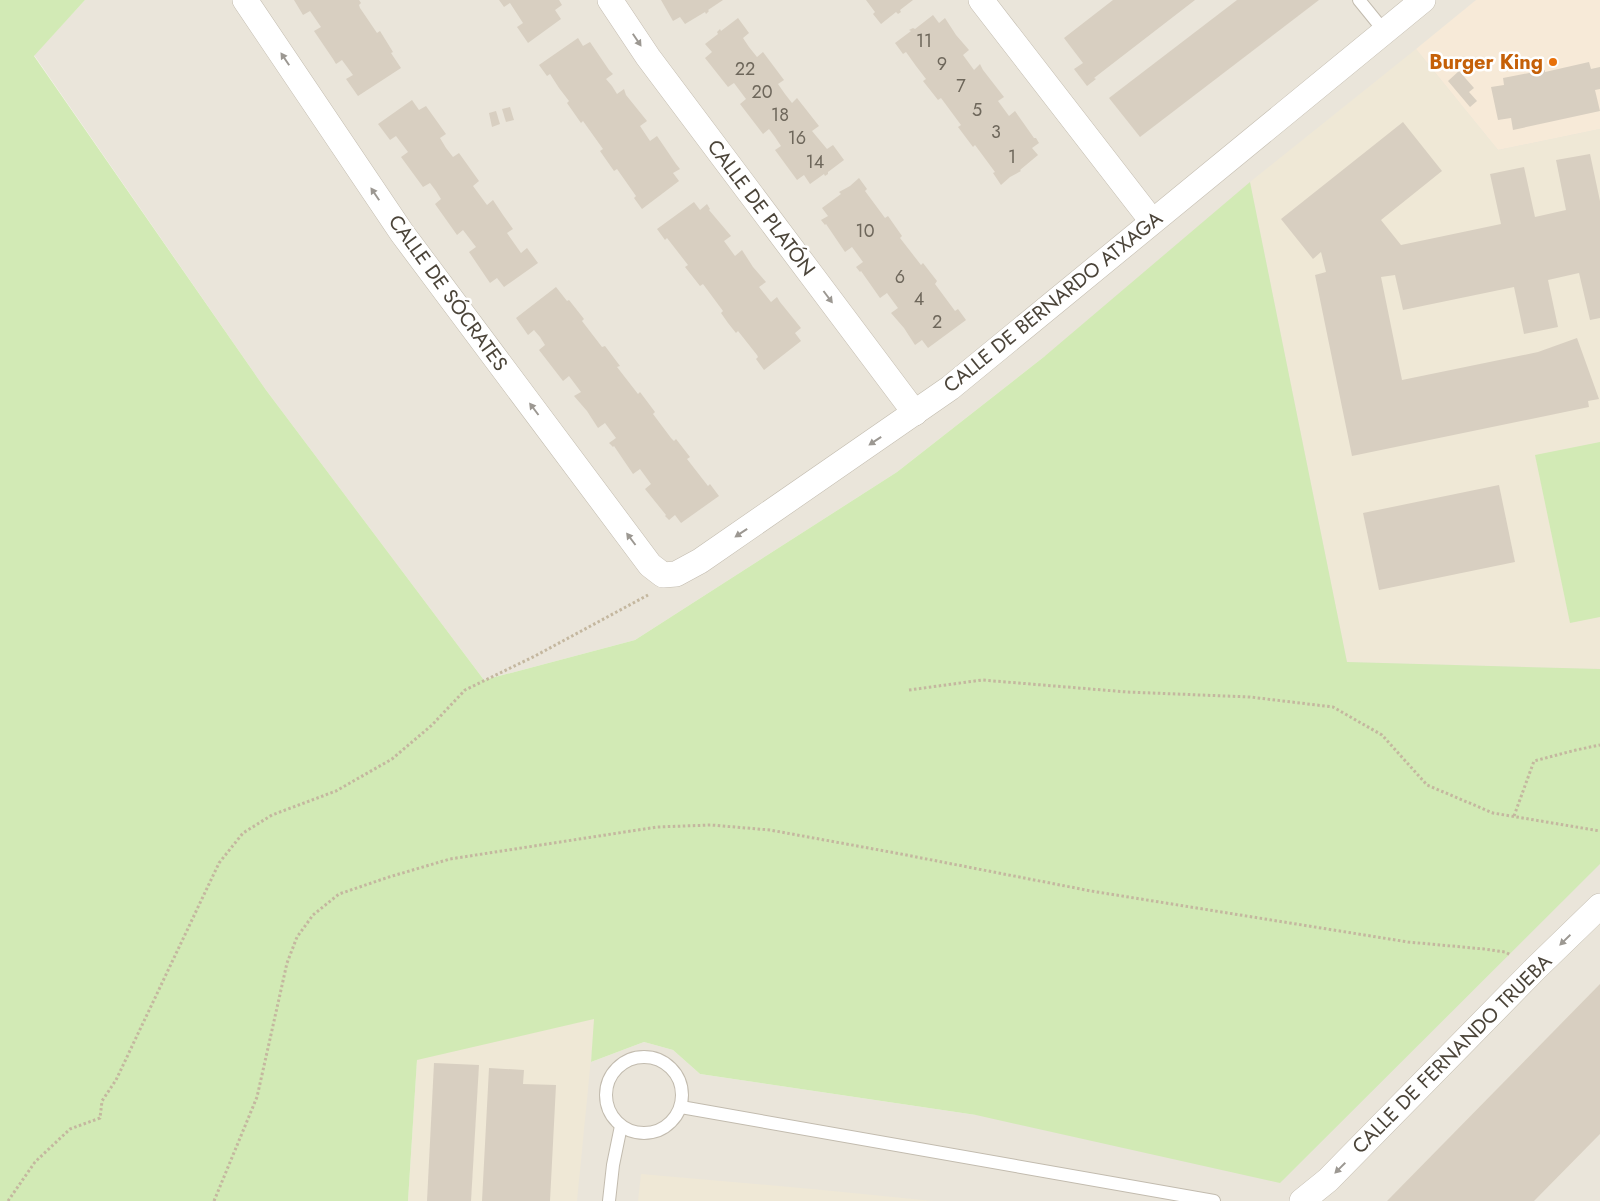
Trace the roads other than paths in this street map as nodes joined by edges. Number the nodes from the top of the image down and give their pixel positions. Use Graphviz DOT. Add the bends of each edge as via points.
graph roads {
  1 [pos="245,0"];
  2 [pos="610,0"];
  3 [pos="981,0"];
  4 [pos="1358,0"];
  5 [pos="1423,0"];
  6 [pos="1385,32"];
  7 [pos="1152,221"];
  8 [pos="915,413"];
  9 [pos="663,576"];
  10 [pos="1600,906"];
  11 [pos="681,1107"];
  12 [pos="621,1126"];
  13 [pos="609,1201"];
  14 [pos="1214,1201"];
  15 [pos="1302,1201"];
  9 -- 1 [label="street, CALLE DE SÓCRATES, one-way" via="650,565 402,233"];
  2 -- 8 [label="street, CALLE DE PLATÓN, one-way" via="648,57"];
  3 -- 7 [label="street"];
  4 -- 6 [label="lane"];
  5 -- 6 [label="street, CALLE DE BERNARDO ATXAGA"];
  6 -- 7 [label="street, CALLE DE BERNARDO ATXAGA"];
  7 -- 8 [label="street, CALLE DE BERNARDO ATXAGA" via="950,388"];
  8 -- 9 [label="street, CALLE DE BERNARDO ATXAGA, one-way" via="700,561 676,574"];
  10 -- 15 [label="street, CALLE DE FERNANDO TRUEBA, one-way" via="1328,1180"];
  11 -- 12 [label="lane" via="676,1118 656,1132 644,1134"];
  11 -- 12 [label="lane" via="683,1094 674,1070 651,1057 638,1057 625,1062 608,1081 607,1106"];
  11 -- 14 [label="lane"];
  12 -- 13 [label="lane"];
}
